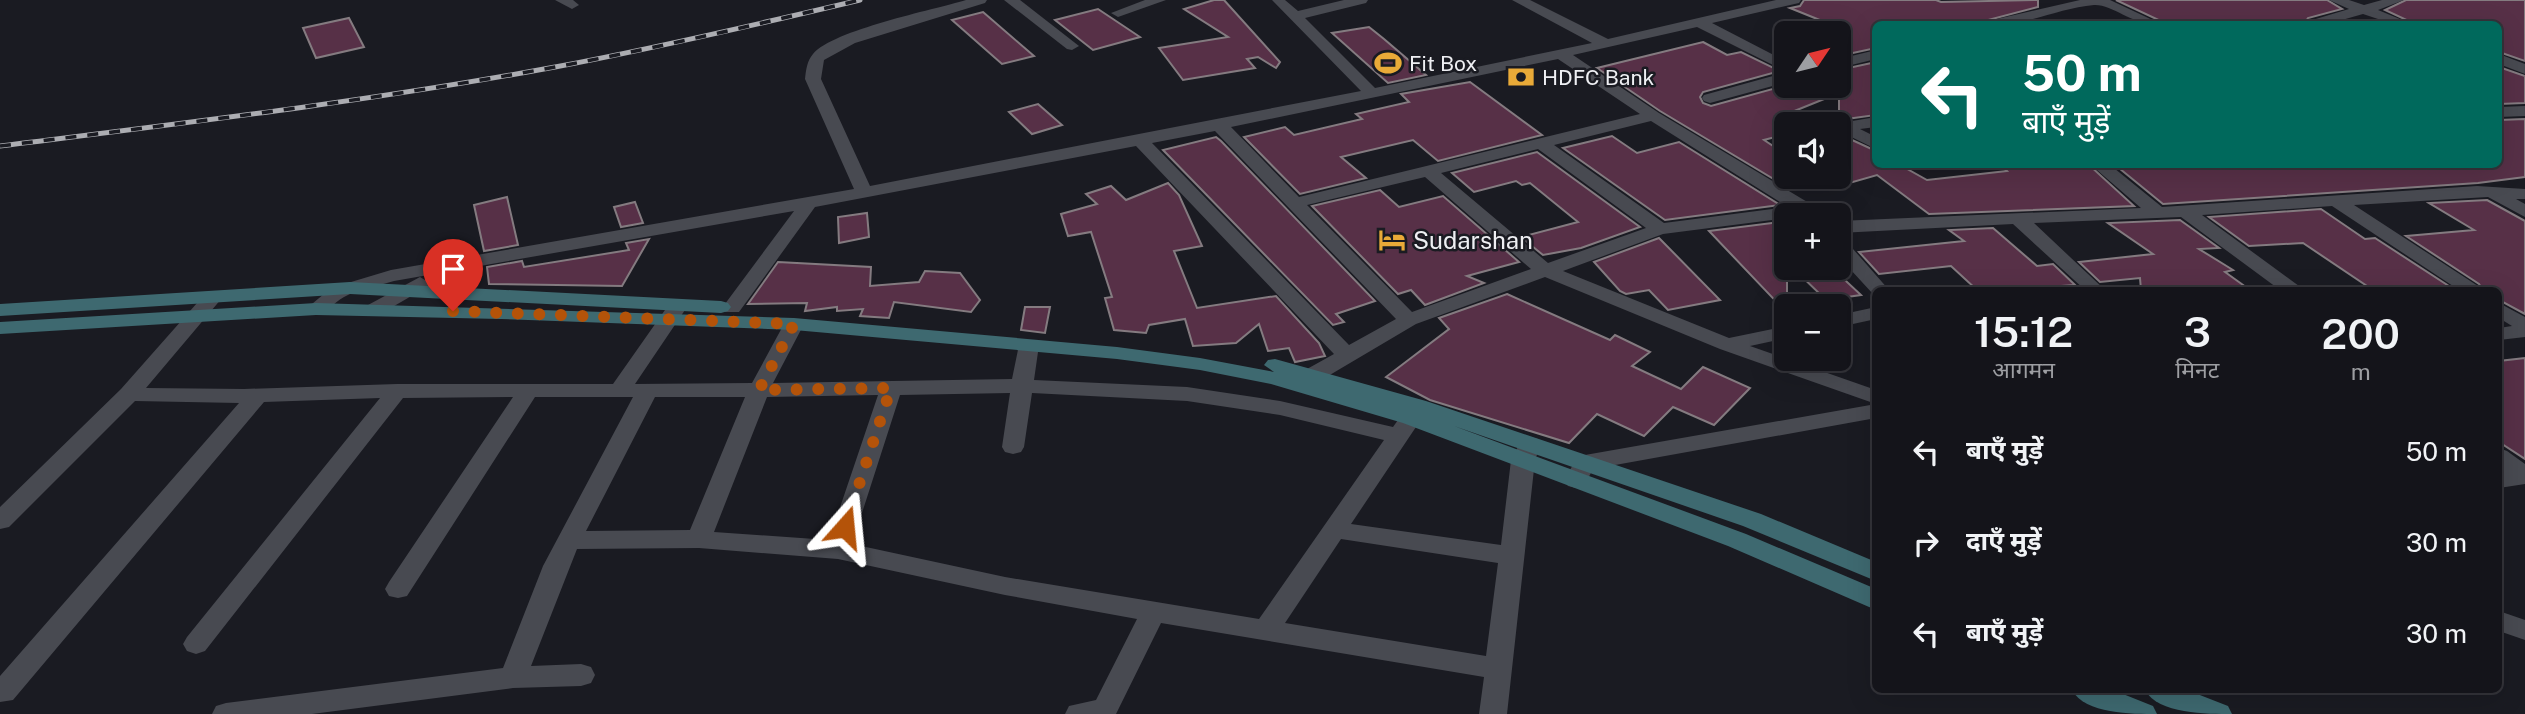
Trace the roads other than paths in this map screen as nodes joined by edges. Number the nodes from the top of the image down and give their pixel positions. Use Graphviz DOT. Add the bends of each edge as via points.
graph roads {
  1 [pos="980,0"];
  2 [pos="1011,0"];
  3 [pos="1159,0"];
  4 [pos="1361,0"];
  5 [pos="1520,0"];
  6 [pos="1794,0"];
  7 [pos="2098,0"];
  8 [pos="2336,0"];
  9 [pos="2396,0"];
  10 [pos="1278,1"];
  11 [pos="2364,10"];
  12 [pos="1118,13"];
  13 [pos="1296,16"];
  14 [pos="2006,21"];
  15 [pos="2147,21"];
  16 [pos="2325,21"];
  17 [pos="2396,21"];
  18 [pos="1700,23"];
  19 [pos="1606,44"];
  20 [pos="1072,46"];
  21 [pos="2525,49"];
  22 [pos="1562,54"];
  23 [pos="1872,56"];
  24 [pos="2502,57"];
  25 [pos="2502,59"];
  26 [pos="1774,61"];
  27 [pos="1852,61"];
  28 [pos="2525,69"];
  29 [pos="1774,81"];
  30 [pos="1373,94"];
  31 [pos="1710,98"];
  32 [pos="2525,111"];
  33 [pos="2502,112"];
  34 [pos="1653,116"];
  35 [pos="1872,122"];
  36 [pos="1219,125"];
  37 [pos="1851,125"];
  38 [pos="1851,132"];
  39 [pos="1140,140"];
  40 [pos="1540,143"];
  41 [pos="1872,143"];
  42 [pos="2103,168"];
  43 [pos="1428,170"];
  44 [pos="864,192"];
  45 [pos="2492,192"];
  46 [pos="2525,194"];
  47 [pos="2336,201"];
  48 [pos="809,202"];
  49 [pos="1295,203"];
  50 [pos="1795,203"];
  51 [pos="2185,211"];
  52 [pos="2157,212"];
  53 [pos="2525,212"];
  54 [pos="1774,216"];
  55 [pos="2018,219"];
  56 [pos="1851,226"];
  57 [pos="1660,229"];
  58 [pos="1851,257"];
  59 [pos="453,265"];
  60 [pos="1544,270"];
  61 [pos="1877,287"];
  62 [pos="2093,287"];
  63 [pos="2288,287"];
  64 [pos="2466,287"];
  65 [pos="350,288"];
  66 [pos="408,290"];
  67 [pos="212,298"];
  68 [pos="732,308"];
  69 [pos="316,309"];
  70 [pos="374,309"];
  71 [pos="0,310"];
  72 [pos="673,311"];
  73 [pos="2502,311"];
  74 [pos="1872,314"];
  75 [pos="198,316"];
  76 [pos="1851,318"];
  77 [pos="1409,320"];
  78 [pos="794,324"];
  79 [pos="0,328"];
  80 [pos="2525,329"];
  81 [pos="2502,333"];
  82 [pos="1774,335"];
  83 [pos="1030,345"];
  84 [pos="1727,345"];
  85 [pos="1347,355"];
  86 [pos="1315,374"];
  87 [pos="1022,386"];
  88 [pos="891,388"];
  89 [pos="620,390"];
  90 [pos="759,390"];
  91 [pos="397,391"];
  92 [pos="528,391"];
  93 [pos="647,391"];
  94 [pos="129,394"];
  95 [pos="258,396"];
  96 [pos="1872,396"];
  97 [pos="1872,412"];
  98 [pos="1405,427"];
  99 [pos="1013,447"];
  100 [pos="1526,452"];
  101 [pos="2502,458"];
  102 [pos="1581,472"];
  103 [pos="2524,476"];
  104 [pos="2502,480"];
  105 [pos="0,521"];
  106 [pos="1335,530"];
  107 [pos="699,539"];
  108 [pos="570,540"];
  109 [pos="838,550"];
  110 [pos="1512,556"];
  111 [pos="1872,570"];
  112 [pos="398,589"];
  113 [pos="1872,598"];
  114 [pos="1153,611"];
  115 [pos="2502,622"];
  116 [pos="1266,630"];
  117 [pos="2525,630"];
  118 [pos="196,644"];
  119 [pos="1498,669"];
  120 [pos="581,675"];
  121 [pos="513,677"];
  122 [pos="3,692"];
  123 [pos="2093,693"];
  124 [pos="2171,693"];
  125 [pos="1096,712"];
  126 [pos="226,714"];
  127 [pos="1493,714"];
  128 [pos="2143,714"];
  129 [pos="2218,714"];
  1 -- 44 [label="street" via="850,40 816,59 813,79"];
  2 -- 20 [label="street"];
  3 -- 12 [label="street"];
  4 -- 13 [label="street"];
  5 -- 19 [label="street"];
  6 -- 18 [label="street"];
  7 -- 14 [label="street"];
  7 -- 15 [label="street"];
  8 -- 11 [label="street"];
  9 -- 11 [label="street"];
  10 -- 13 [label="street"];
  11 -- 16 [label="street"];
  11 -- 17 [label="street"];
  13 -- 30 [label="street"];
  18 -- 19 [label="street"];
  18 -- 26 [label="street"];
  19 -- 22 [label="street"];
  21 -- 24 [label="street"];
  22 -- 30 [label="street"];
  22 -- 34 [label="street"];
  23 -- 27 [label="street"];
  25 -- 28 [label="street"];
  29 -- 31 [label="street"];
  30 -- 36 [label="street"];
  32 -- 33 [label="street"];
  34 -- 40 [label="street"];
  34 -- 50 [label="street"];
  35 -- 37 [label="street"];
  36 -- 39 [label="street"];
  36 -- 49 [label="street"];
  38 -- 41 [label="street"];
  39 -- 44 [label="street"];
  39 -- 85 [label="street"];
  40 -- 43 [label="street"];
  40 -- 57 [label="street"];
  42 -- 52 [label="street"];
  43 -- 49 [label="street"];
  43 -- 60 [label="street"];
  44 -- 48 [label="street"];
  45 -- 46 [label="street"];
  45 -- 47 [label="street"];
  45 -- 53 [label="street"];
  47 -- 51 [label="street"];
  47 -- 64 [label="street"];
  48 -- 59 [label="street"];
  48 -- 68 [label="street"];
  49 -- 77 [label="street"];
  51 -- 52 [label="street"];
  51 -- 63 [label="street"];
  52 -- 55 [label="street"];
  54 -- 57 [label="street"];
  55 -- 56 [label="street"];
  55 -- 62 [label="street"];
  57 -- 60 [label="street"];
  58 -- 61 [label="street"];
  59 -- 65 [label="street"];
  59 -- 66 [label="street"];
  60 -- 77 [label="street"];
  60 -- 84 [label="street"];
  65 -- 66 [label="main road"];
  65 -- 67 [label="main road"];
  65 -- 69 [label="street"];
  66 -- 70 [label="street"];
  66 -- 72 [label="main road"];
  67 -- 71 [label="main road"];
  67 -- 75 [label="street"];
  68 -- 72 [label="main road"];
  68 -- 86 [label="main road" via="1124,343"];
  69 -- 70 [label="main road"];
  69 -- 75 [label="main road"];
  70 -- 72 [label="main road"];
  72 -- 78 [label="main road"];
  72 -- 89 [label="street"];
  73 -- 80 [label="street"];
  74 -- 76 [label="street"];
  75 -- 79 [label="main road"];
  75 -- 94 [label="street"];
  77 -- 85 [label="street"];
  78 -- 83 [label="main road"];
  78 -- 90 [label="street"];
  80 -- 81 [label="street"];
  82 -- 84 [label="street"];
  83 -- 87 [label="street"];
  83 -- 98 [label="main road" via="1273,378"];
  84 -- 96 [label="street"];
  85 -- 86 [label="street"];
  86 -- 100 [label="main road"];
  87 -- 88 [label="street"];
  87 -- 98 [label="street" via="1187,394"];
  87 -- 99 [label="street"];
  88 -- 90 [label="street"];
  88 -- 109 [label="street"];
  89 -- 92 [label="street"];
  89 -- 93 [label="street"];
  90 -- 93 [label="street"];
  90 -- 107 [label="street"];
  91 -- 92 [label="street"];
  91 -- 95 [label="street"];
  91 -- 118 [label="street"];
  92 -- 112 [label="street"];
  93 -- 108 [label="street"];
  94 -- 95 [label="street"];
  94 -- 105 [label="street"];
  95 -- 122 [label="street"];
  97 -- 102 [label="street"];
  98 -- 100 [label="main road"];
  98 -- 106 [label="street"];
  100 -- 102 [label="main road"];
  100 -- 110 [label="street"];
  101 -- 103 [label="street"];
  102 -- 111 [label="main road" via="1752,520"];
  102 -- 113 [label="main road"];
  103 -- 104 [label="street"];
  106 -- 110 [label="street"];
  106 -- 116 [label="street"];
  107 -- 108 [label="street"];
  107 -- 109 [label="street"];
  108 -- 121 [label="street"];
  109 -- 114 [label="street" via="1005,586"];
  110 -- 119 [label="street"];
  114 -- 116 [label="street"];
  114 -- 125 [label="street"];
  115 -- 117 [label="street"];
  116 -- 119 [label="street"];
  119 -- 127 [label="street"];
  120 -- 121 [label="street"];
  121 -- 126 [label="street"];
  123 -- 128 [label="main road"];
  124 -- 129 [label="main road"];
}
